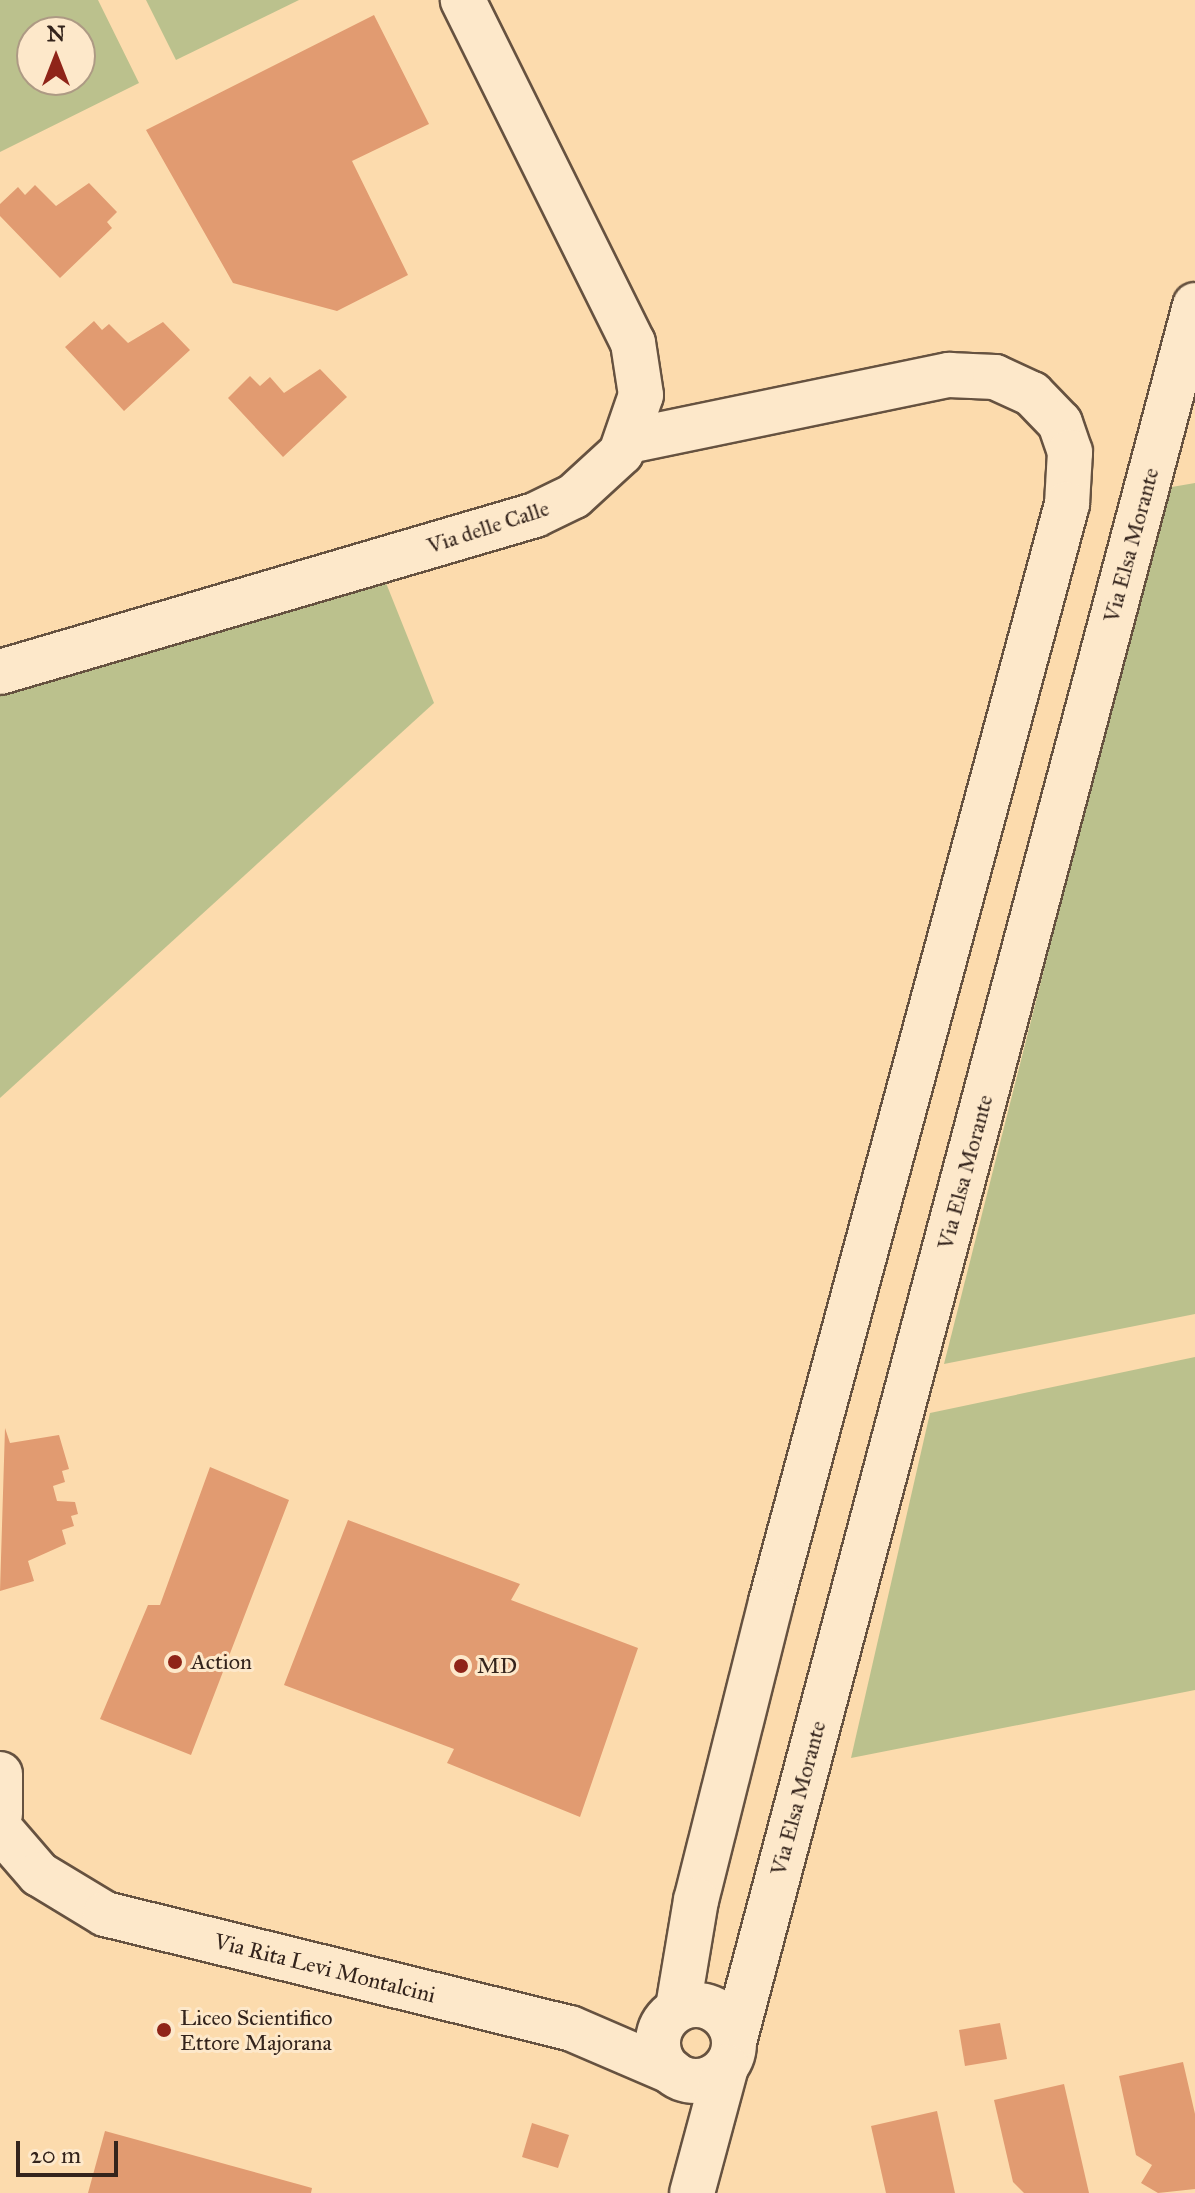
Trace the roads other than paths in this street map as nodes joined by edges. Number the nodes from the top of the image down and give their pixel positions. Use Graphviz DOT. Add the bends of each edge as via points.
graph roads {
  1 [pos="463,0"];
  2 [pos="1195,305"];
  3 [pos="629,441"];
  4 [pos="0,672"];
  5 [pos="0,1774"];
  6 [pos="0,1814"];
  7 [pos="0,1829"];
  8 [pos="674,2011"];
  9 [pos="570,2028"];
  10 [pos="730,2053"];
  11 [pos="672,2072"];
  12 [pos="692,2193"];
  1 -- 3 [label="street, Via delle Calle" via="633,343 641,395"];
  2 -- 10 [label="street, Via Elsa Morante"];
  3 -- 4 [label="street, Via delle Calle" via="587,486 535,515"];
  3 -- 8 [label="street" via="949,375 995,377 1032,394 1060,423 1070,452 1067,504 771,1602 696,1900"];
  5 -- 6 [label="street"];
  7 -- 9 [label="street, Via Rita Levi Montalcini" via="49,1882 105,1914"];
  8 -- 9 [label="street"];
  8 -- 10 [label="street" via="714,2009"];
  8 -- 11 [label="street" via="658,2050"];
  9 -- 11 [label="street, Via Rita Levi Montalcini"];
  10 -- 11 [label="street" via="700,2081"];
  10 -- 12 [label="street, Via Elsa Morante"];
}
